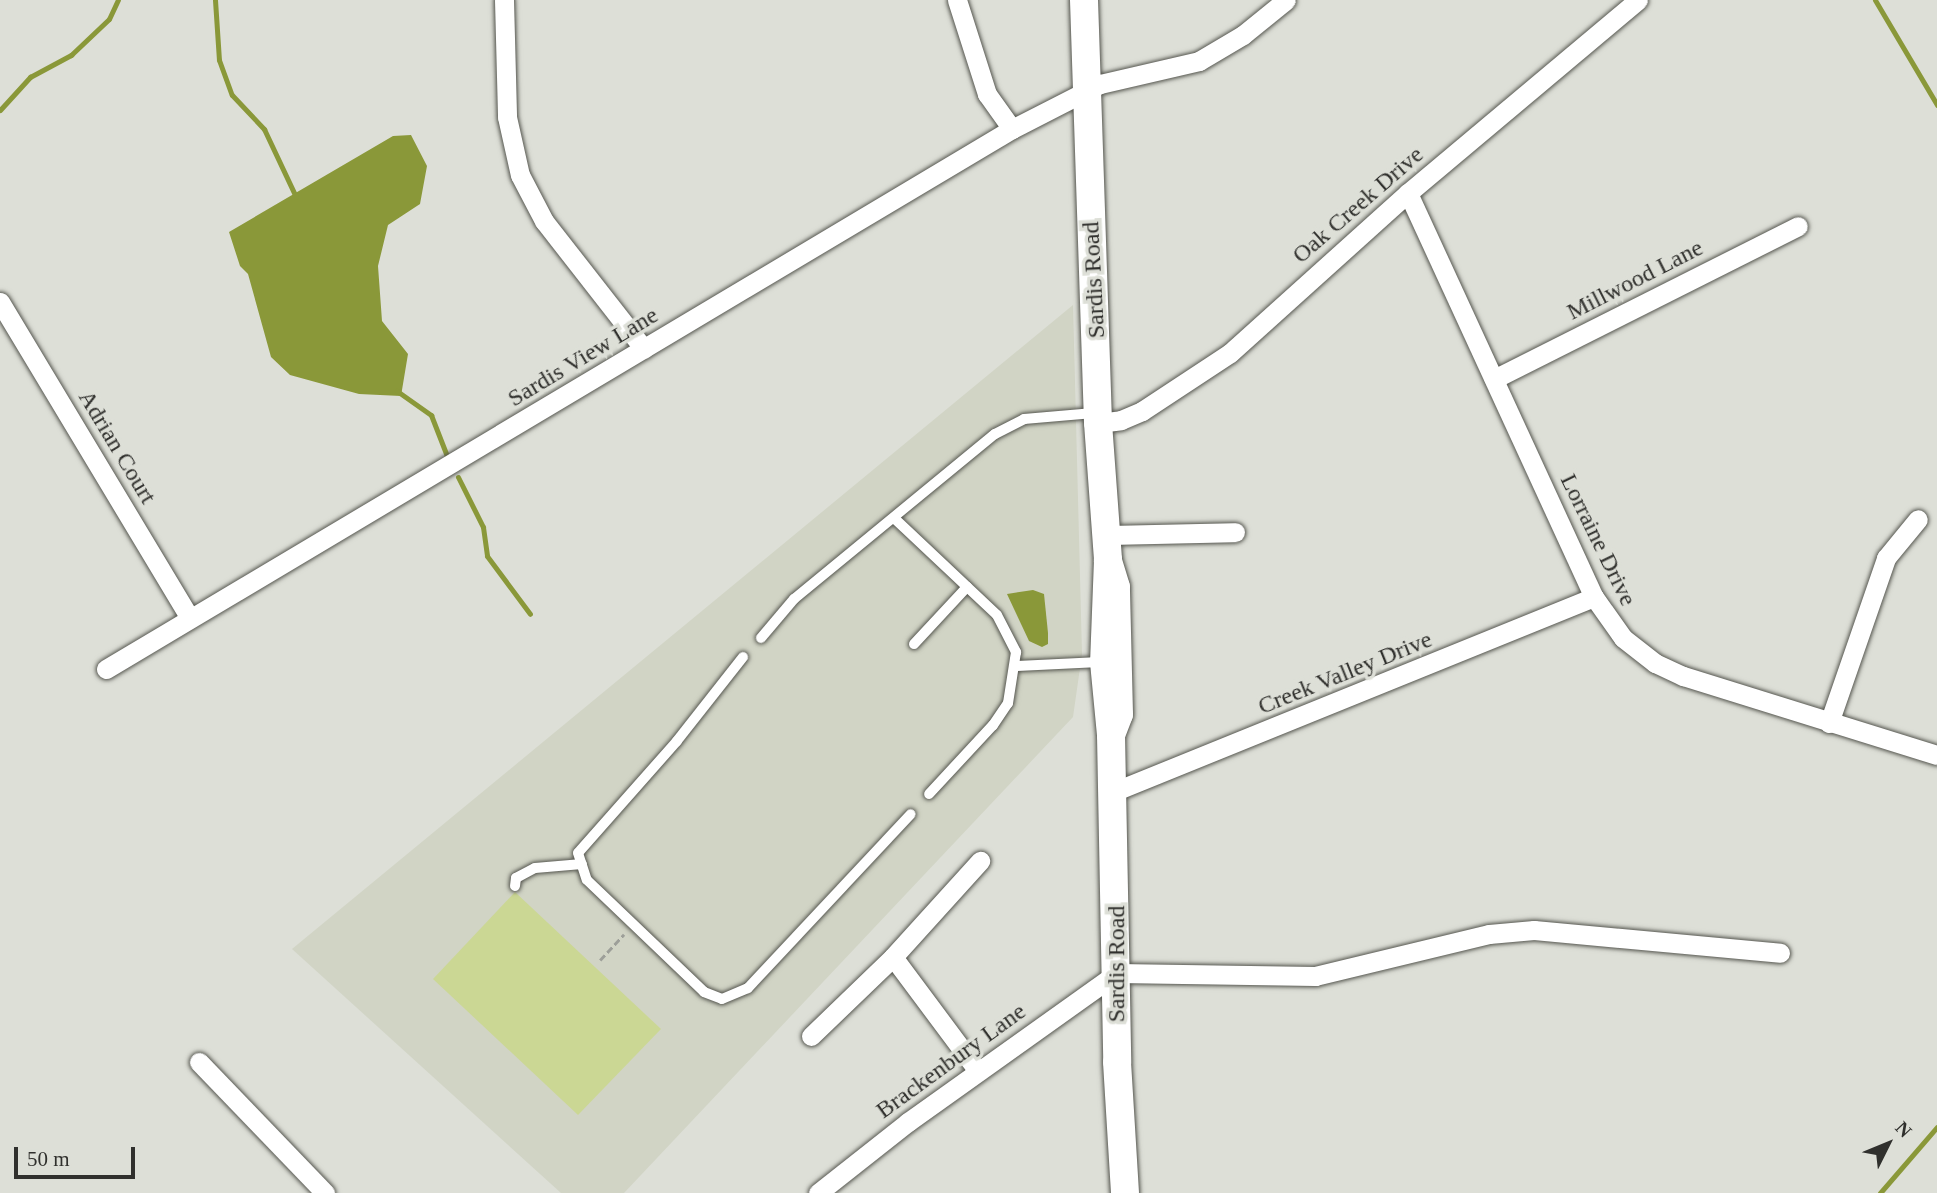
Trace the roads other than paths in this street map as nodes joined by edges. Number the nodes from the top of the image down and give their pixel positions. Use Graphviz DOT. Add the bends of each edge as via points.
graph roads {
  1 [pos="504,0"];
  2 [pos="957,0"];
  3 [pos="1084,0"];
  4 [pos="1286,0"];
  5 [pos="1638,0"];
  6 [pos="1087,90"];
  7 [pos="1012,129"];
  8 [pos="1408,193"];
  9 [pos="1798,226"];
  10 [pos="0,302"];
  11 [pos="644,349"];
  12 [pos="1494,379"];
  13 [pos="1098,417"];
  14 [pos="894,518"];
  15 [pos="1918,519"];
  16 [pos="1234,532"];
  17 [pos="1107,548"];
  18 [pos="967,587"];
  19 [pos="1594,597"];
  20 [pos="190,618"];
  21 [pos="761,638"];
  22 [pos="914,644"];
  23 [pos="743,657"];
  24 [pos="1104,662"];
  25 [pos="1017,666"];
  26 [pos="106,669"];
  27 [pos="1829,723"];
  28 [pos="1111,734"];
  29 [pos="1937,755"];
  30 [pos="1113,792"];
  31 [pos="929,794"];
  32 [pos="911,814"];
  33 [pos="981,861"];
  34 [pos="582,864"];
  35 [pos="515,886"];
  36 [pos="1780,953"];
  37 [pos="893,957"];
  38 [pos="1117,973"];
  39 [pos="811,1036"];
  40 [pos="200,1062"];
  41 [pos="978,1071"];
  42 [pos="325,1193"];
  43 [pos="818,1193"];
  44 [pos="1125,1193"];
  1 -- 11 [label="street" via="507,117 520,175 544,221"];
  2 -- 7 [label="street" via="987,94"];
  3 -- 6 [label="main road, Sardis Road"];
  4 -- 6 [label="street, Sardis View Lane" via="1243,35 1199,61"];
  5 -- 8 [label="street, Oak Creek Drive"];
  6 -- 7 [label="street, Sardis View Lane"];
  6 -- 13 [label="main road, Sardis Road"];
  7 -- 11 [label="street, Sardis View Lane"];
  8 -- 12 [label="street, Lorraine Drive"];
  8 -- 13 [label="street, Oak Creek Drive" via="1205,372 1121,420"];
  9 -- 12 [label="street, Millwood Lane"];
  10 -- 20 [label="street, Adrian Court"];
  11 -- 20 [label="street, Sardis View Lane"];
  12 -- 19 [label="street, Lorraine Drive"];
  13 -- 14 [label="lane" via="1014,422"];
  13 -- 17 [label="main road, Sardis Road"];
  14 -- 18 [label="lane"];
  14 -- 21 [label="lane" via="794,599"];
  15 -- 27 [label="street" via="1886,558"];
  16 -- 17 [label="street"];
  17 -- 24 [label="main road, Sardis Road"];
  17 -- 28 [label="main road, Sardis Road" via="1116,587 1119,714"];
  18 -- 22 [label="lane"];
  18 -- 25 [label="lane" via="1007,629"];
  19 -- 27 [label="street, Lorraine Drive" via="1623,638 1655,663"];
  19 -- 30 [label="street, Creek Valley Drive"];
  20 -- 26 [label="street, Sardis View Lane"];
  23 -- 34 [label="lane" via="677,741 586,841 578,853"];
  24 -- 25 [label="lane"];
  24 -- 28 [label="main road, Sardis Road"];
  25 -- 31 [label="lane" via="1007,703 993,725"];
  27 -- 29 [label="street, Lorraine Drive"];
  28 -- 30 [label="main road, Sardis Road"];
  30 -- 38 [label="main road, Sardis Road"];
  32 -- 34 [label="lane" via="748,988 722,999 705,992 587,880"];
  33 -- 37 [label="street"];
  34 -- 35 [label="lane" via="535,868 516,878"];
  36 -- 38 [label="street" via="1534,930 1489,934 1315,976"];
  37 -- 39 [label="street"];
  37 -- 41 [label="street"];
  38 -- 41 [label="street, Brackenbury Lane"];
  38 -- 44 [label="main road, Sardis Road"];
  40 -- 42 [label="street"];
  41 -- 43 [label="street, Brackenbury Lane"];
}
